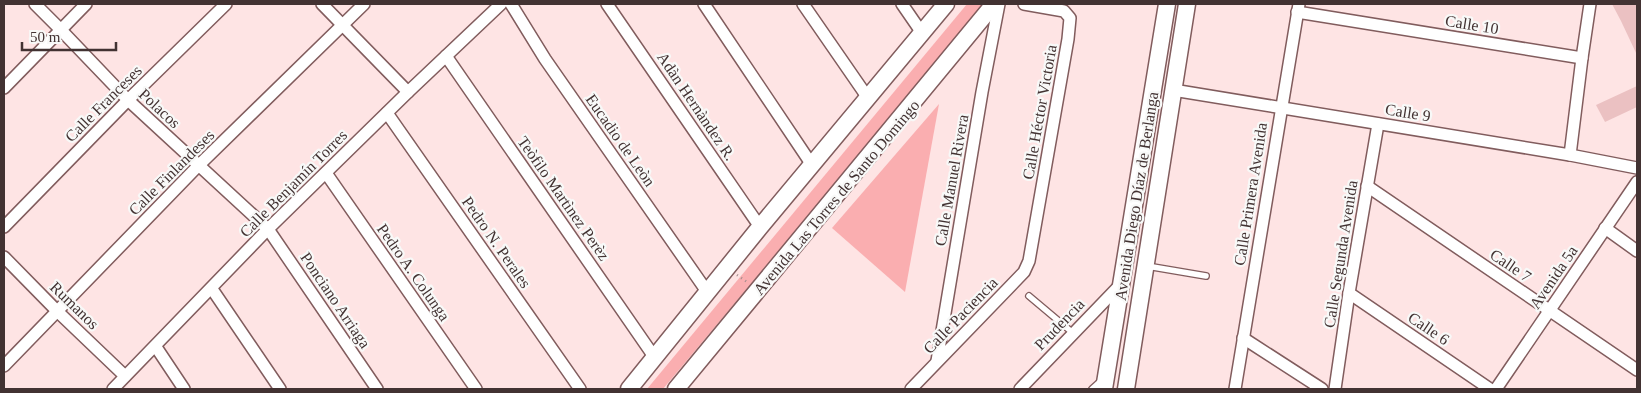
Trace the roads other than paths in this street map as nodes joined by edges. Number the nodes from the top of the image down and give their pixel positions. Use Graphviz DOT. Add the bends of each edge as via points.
graph roads {
  1 [pos="35,4"];
  2 [pos="86,4"];
  3 [pos="226,4"];
  4 [pos="322,4"];
  5 [pos="364,4"];
  6 [pos="501,4"];
  7 [pos="511,4"];
  8 [pos="607,4"];
  9 [pos="704,4"];
  10 [pos="803,4"];
  11 [pos="902,4"];
  12 [pos="946,4"];
  13 [pos="994,4"];
  14 [pos="999,4"];
  15 [pos="1024,4"];
  16 [pos="1167,4"];
  17 [pos="1187,4"];
  18 [pos="1590,4"];
  19 [pos="1298,8"];
  20 [pos="342,25"];
  21 [pos="60,28"];
  22 [pos="922,33"];
  23 [pos="446,56"];
  24 [pos="1582,58"];
  25 [pos="4,88"];
  26 [pos="1174,90"];
  27 [pos="408,92"];
  28 [pos="868,98"];
  29 [pos="128,100"];
  30 [pos="1280,108"];
  31 [pos="387,113"];
  32 [pos="1378,124"];
  33 [pos="1570,155"];
  34 [pos="812,165"];
  35 [pos="198,166"];
  36 [pos="1637,168"];
  37 [pos="326,173"];
  38 [pos="1637,182"];
  39 [pos="1367,186"];
  40 [pos="4,227"];
  41 [pos="760,227"];
  42 [pos="1605,228"];
  43 [pos="268,229"];
  44 [pos="1637,251"];
  45 [pos="4,257"];
  46 [pos="1029,261"];
  47 [pos="1146,266"];
  48 [pos="1206,276"];
  49 [pos="1122,282"];
  50 [pos="212,289"];
  51 [pos="708,293"];
  52 [pos="1349,293"];
  53 [pos="1029,296"];
  54 [pos="57,311"];
  55 [pos="1551,311"];
  56 [pos="1073,333"];
  57 [pos="1243,338"];
  58 [pos="156,347"];
  59 [pos="655,358"];
  60 [pos="936,361"];
  61 [pos="4,366"];
  62 [pos="1637,370"];
  63 [pos="125,376"];
  64 [pos="1106,382"];
  65 [pos="113,389"];
  66 [pos="184,389"];
  67 [pos="280,389"];
  68 [pos="377,389"];
  69 [pos="476,389"];
  70 [pos="580,389"];
  71 [pos="629,389"];
  72 [pos="676,389"];
  73 [pos="911,389"];
  74 [pos="1020,389"];
  75 [pos="1092,389"];
  76 [pos="1126,389"];
  77 [pos="1235,389"];
  78 [pos="1322,389"];
  79 [pos="1335,389"];
  80 [pos="1490,389"];
  81 [pos="1496,389"];
  1 -- 21 [label="street, Polacos"];
  2 -- 21 [label="street"];
  3 -- 29 [label="street, Calle Franceses"];
  4 -- 20 [label="street"];
  5 -- 20 [label="street, Calle Finlandeses"];
  6 -- 23 [label="street, Calle Benjamín Torres"];
  7 -- 51 [label="street, Eucadio de Leòn" via="545,59"];
  8 -- 41 [label="street, Adàn Hernàndez R."];
  9 -- 34 [label="street"];
  10 -- 28 [label="street"];
  11 -- 22 [label="street"];
  12 -- 22 [label="street"];
  13 -- 72 [label="street, Avenida Las Torres de Santo Domingo"];
  14 -- 60 [label="street, Calle Manuel Rivera"];
  15 -- 46 [label="street, Calle Héctor Victoria" via="1064,11 1070,18"];
  16 -- 49 [label="street, Avenida Diego Díaz de Berlanga"];
  17 -- 26 [label="street, Avenida Diego Díaz de Berlanga"];
  18 -- 24 [label="street"];
  19 -- 24 [label="street, Calle 10"];
  19 -- 30 [label="street, Calle Primera Avenida"];
  20 -- 27 [label="street"];
  20 -- 35 [label="street, Calle Finlandeses"];
  21 -- 25 [label="street"];
  21 -- 29 [label="street, Polacos"];
  22 -- 28 [label="street"];
  23 -- 27 [label="street, Calle Benjamín Torres"];
  23 -- 59 [label="street, Teòfilo Martìnez Perèz"];
  24 -- 33 [label="street"];
  26 -- 30 [label="street, Calle 9"];
  26 -- 47 [label="street, Avenida Diego Díaz de Berlanga"];
  27 -- 31 [label="street, Calle Benjamín Torres"];
  28 -- 34 [label="street"];
  29 -- 35 [label="street, Polacos"];
  29 -- 40 [label="street, Calle Franceses"];
  30 -- 32 [label="street, Calle 9"];
  30 -- 57 [label="street, Calle Primera Avenida"];
  31 -- 37 [label="street, Calle Benjamín Torres"];
  31 -- 70 [label="street, Pedro N. Perales"];
  32 -- 33 [label="street, Calle 9"];
  32 -- 39 [label="street, Calle Segunda Avenida"];
  33 -- 36 [label="street, Calle 9"];
  34 -- 41 [label="street"];
  35 -- 43 [label="street, Polacos"];
  35 -- 54 [label="street, Calle Finlandeses"];
  37 -- 43 [label="street, Calle Benjamín Torres"];
  37 -- 69 [label="street, Pedro A. Colunga"];
  38 -- 42 [label="street, Avenida 5a"];
  39 -- 52 [label="street, Calle Segunda Avenida"];
  39 -- 55 [label="street, Calle 7"];
  41 -- 51 [label="street"];
  42 -- 44 [label="street"];
  42 -- 55 [label="street, Avenida 5a"];
  43 -- 50 [label="street, Calle Benjamín Torres"];
  43 -- 68 [label="street, Ponciano Arriaga"];
  45 -- 54 [label="street, Rumanos"];
  46 -- 60 [label="street, Calle Paciencia" via="1024,272"];
  47 -- 48 [label="lane"];
  47 -- 76 [label="street, Avenida Diego Díaz de Berlanga"];
  49 -- 56 [label="street, Prudencia"];
  49 -- 64 [label="street, Avenida Diego Díaz de Berlanga"];
  50 -- 58 [label="street, Calle Benjamín Torres"];
  50 -- 67 [label="street"];
  51 -- 59 [label="street"];
  52 -- 79 [label="street, Calle Segunda Avenida"];
  52 -- 80 [label="street, Calle 6"];
  53 -- 56 [label="lane"];
  54 -- 61 [label="street, Calle Finlandeses"];
  54 -- 63 [label="street, Rumanos"];
  55 -- 62 [label="street, Calle 7"];
  55 -- 81 [label="street, Avenida 5a"];
  56 -- 74 [label="street, Prudencia"];
  57 -- 77 [label="street, Calle Primera Avenida"];
  57 -- 78 [label="street"];
  58 -- 63 [label="street, Calle Benjamín Torres"];
  58 -- 66 [label="street"];
  59 -- 71 [label="street"];
  60 -- 73 [label="street, Calle Paciencia"];
  63 -- 65 [label="street, Calle Benjamín Torres"];
  64 -- 75 [label="lane"];
}
